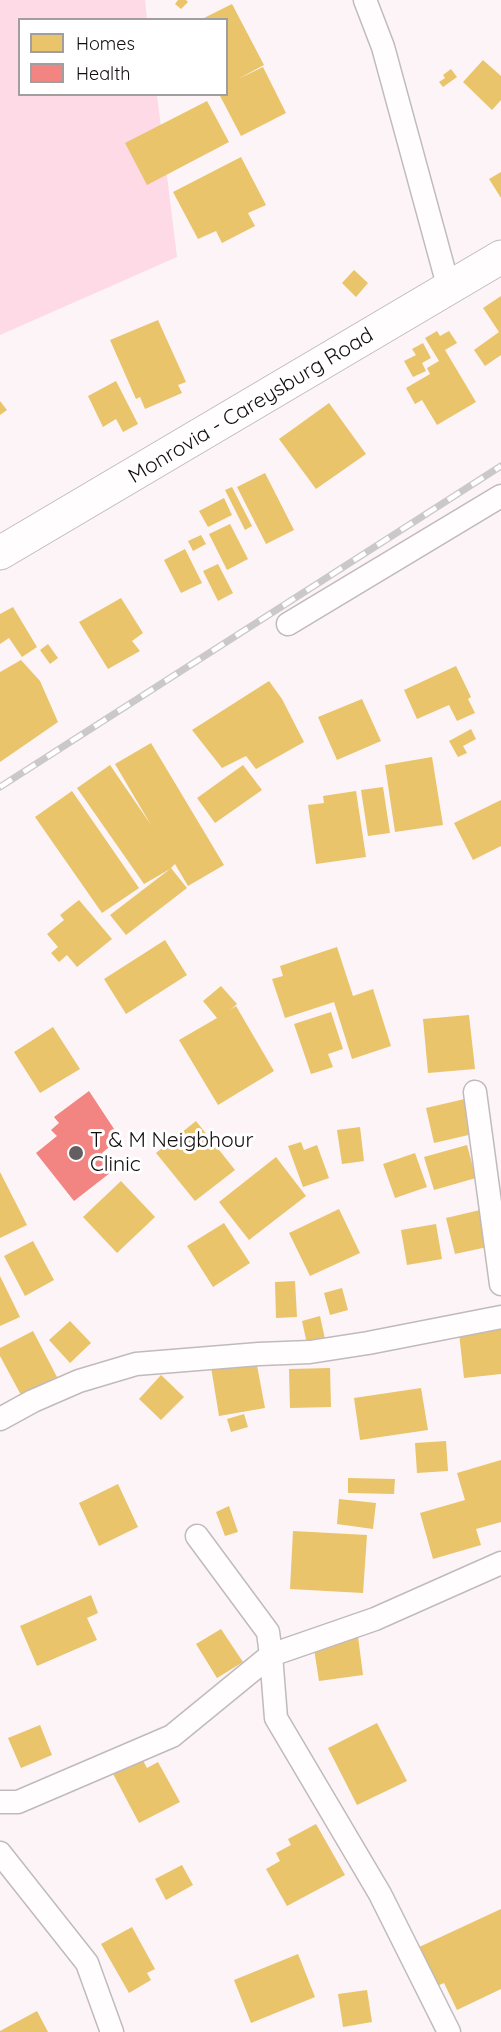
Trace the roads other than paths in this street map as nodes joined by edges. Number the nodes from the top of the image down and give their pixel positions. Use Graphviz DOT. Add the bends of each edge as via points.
graph roads {
  1 [pos="365,0"];
  2 [pos="501,257"];
  3 [pos="449,289"];
  4 [pos="501,495"];
  5 [pos="0,553"];
  6 [pos="288,624"];
  7 [pos="475,1092"];
  8 [pos="501,1284"];
  9 [pos="501,1317"];
  10 [pos="0,1419"];
  11 [pos="197,1536"];
  12 [pos="501,1563"];
  13 [pos="271,1655"];
  14 [pos="0,1802"];
  15 [pos="0,1853"];
  16 [pos="112,2032"];
  17 [pos="449,2032"];
  1 -- 3 [label="street" via="383,47"];
  2 -- 3 [label="main road, Monrovia - Careysburg Road"];
  3 -- 5 [label="main road, Monrovia - Careysburg Road"];
  4 -- 6 [label="street"];
  7 -- 8 [label="street"];
  9 -- 10 [label="street" via="310,1352 136,1364 79,1381"];
  11 -- 13 [label="street" via="268,1632"];
  12 -- 13 [label="street" via="375,1619"];
  13 -- 14 [label="street" via="172,1736 18,1802"];
  13 -- 17 [label="street" via="276,1719 380,1894"];
  15 -- 16 [label="street" via="87,1963"];
}
